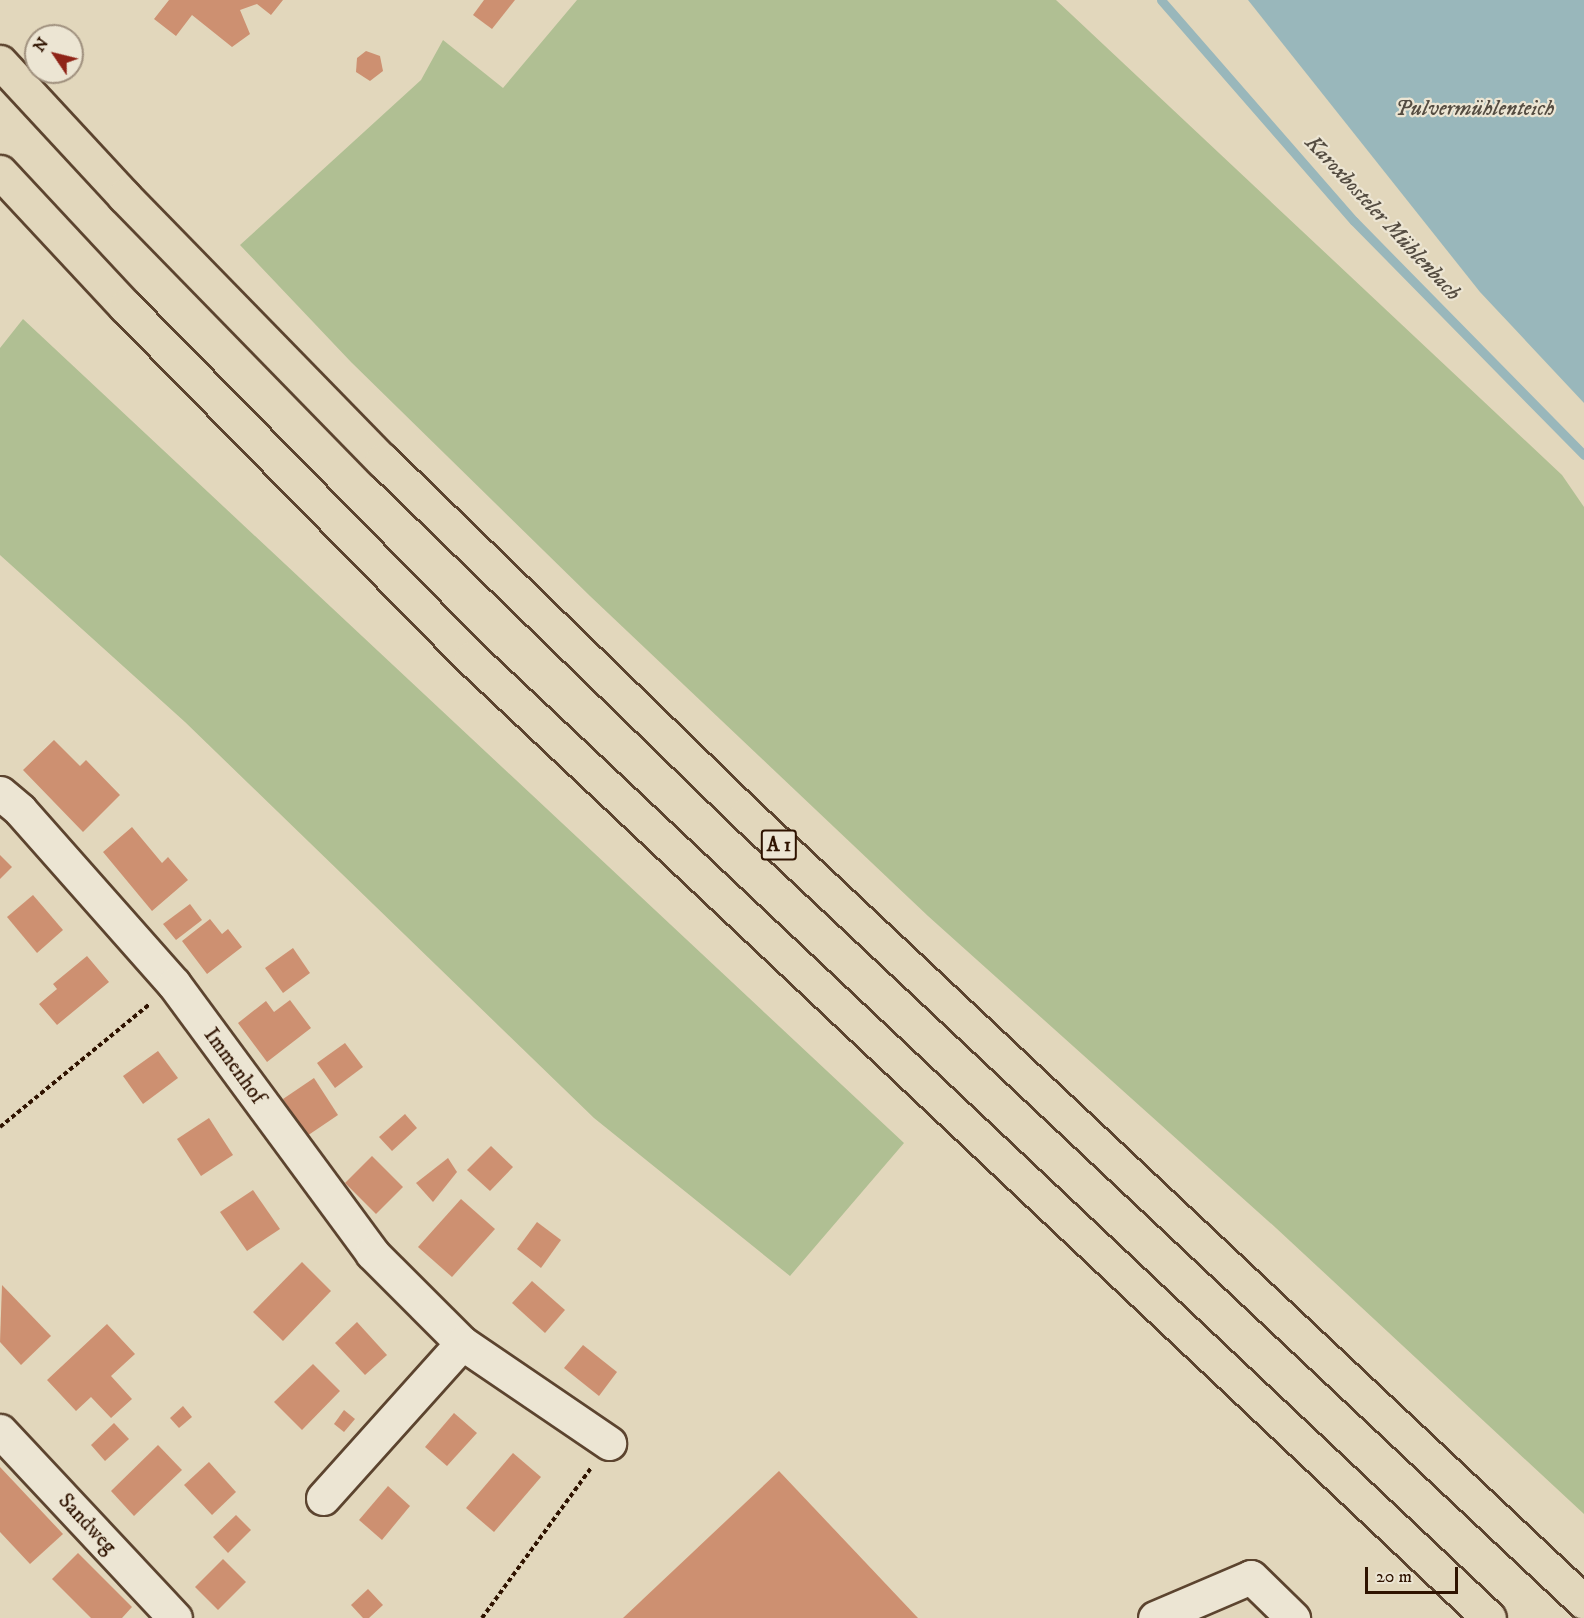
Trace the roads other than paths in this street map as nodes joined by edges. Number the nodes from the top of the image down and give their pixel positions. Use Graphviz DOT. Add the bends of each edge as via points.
graph roads {
  1 [pos="0,62"];
  2 [pos="0,172"];
  3 [pos="0,793"];
  4 [pos="462,1343"];
  5 [pos="0,1431"];
  6 [pos="609,1443"];
  7 [pos="322,1498"];
  8 [pos="1584,1602"];
  9 [pos="175,1618"];
  10 [pos="1155,1618"];
  11 [pos="1293,1618"];
  12 [pos="1489,1618"];
  1 -- 8 [label="highway, A 1" via="124,196 407,484 746,814"];
  2 -- 12 [label="highway" via="125,306 471,658"];
  3 -- 4 [label="street, Immenhof" via="20,810 174,984 372,1253"];
  4 -- 6 [label="street, Immenhof"];
  4 -- 7 [label="street"];
  5 -- 9 [label="street, Sandweg"];
  10 -- 11 [label="street" via="1251,1577"];
}
